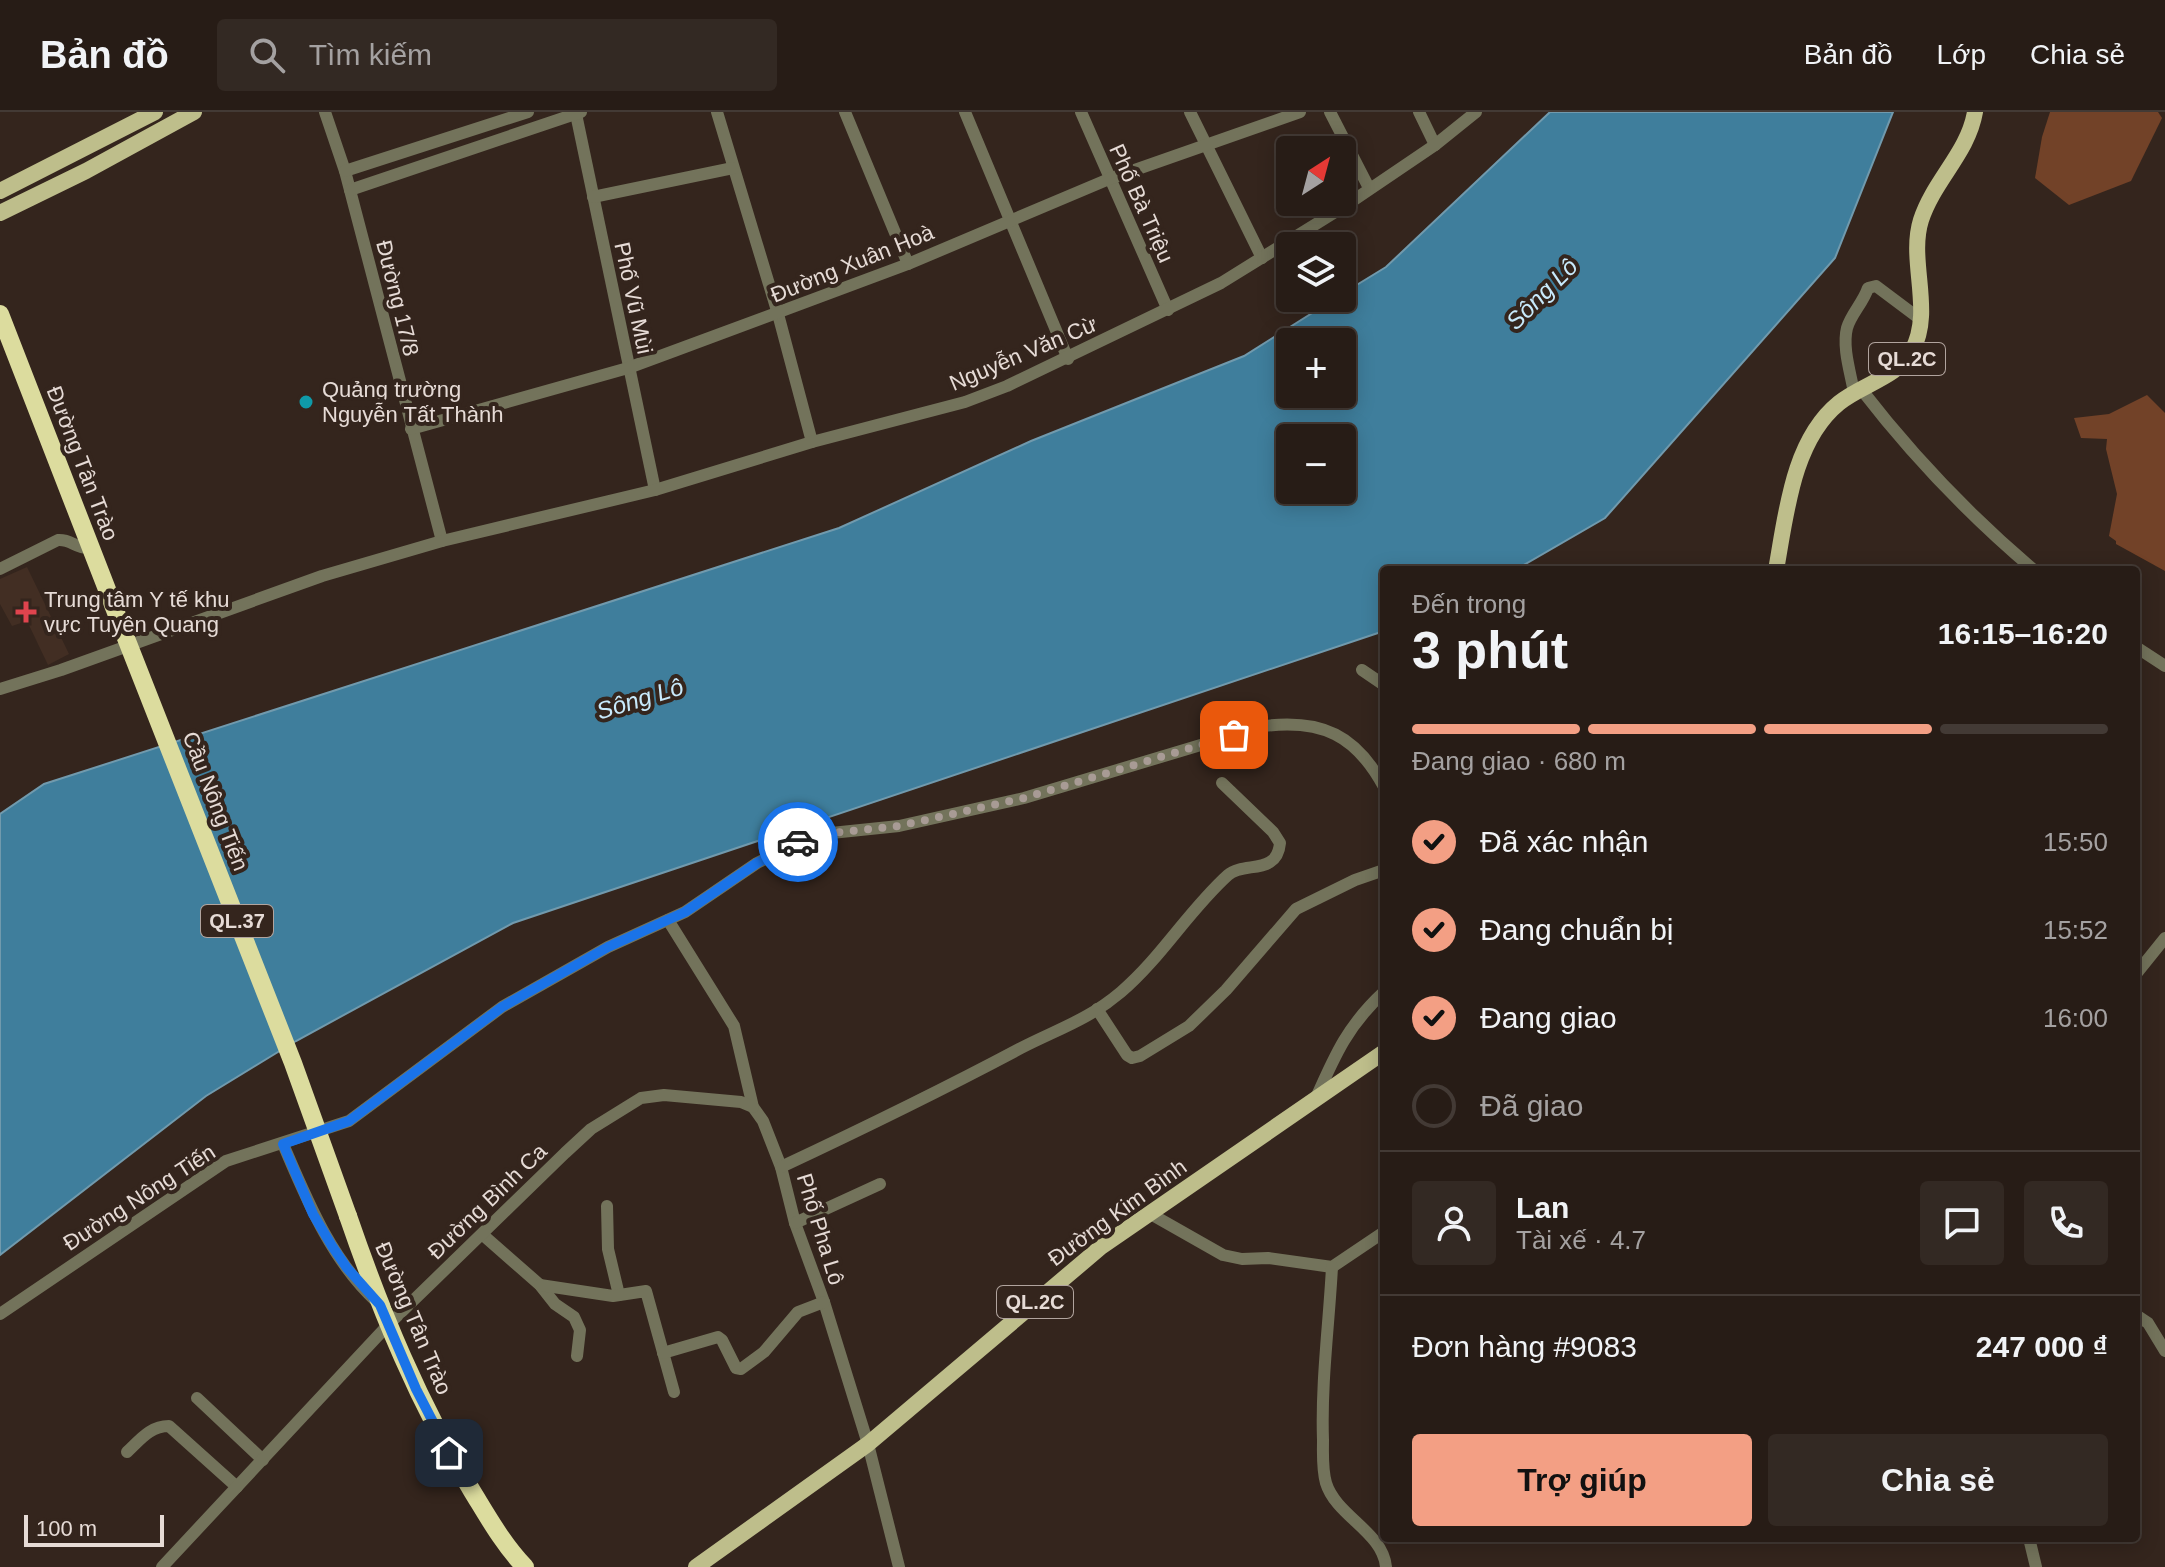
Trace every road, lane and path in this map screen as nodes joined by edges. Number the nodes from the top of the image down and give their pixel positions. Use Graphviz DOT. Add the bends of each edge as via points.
graph roads {
  1 [pos="155,112"];
  2 [pos="194,112"];
  3 [pos="325,112"];
  4 [pos="528,112"];
  5 [pos="717,112"];
  6 [pos="845,112"];
  7 [pos="965,112"];
  8 [pos="1081,112"];
  9 [pos="1190,112"];
  10 [pos="1300,112"];
  11 [pos="1330,112"];
  12 [pos="1419,112"];
  13 [pos="1476,112"];
  14 [pos="1975,112"];
  15 [pos="578,113"];
  16 [pos="1207,144"];
  17 [pos="1435,145"];
  18 [pos="733,168"];
  19 [pos="345,171"];
  20 [pos="1109,179"];
  21 [pos="1369,188"];
  22 [pos="350,190"];
  23 [pos="0,191"];
  24 [pos="593,197"];
  25 [pos="0,213"];
  26 [pos="1012,220"];
  27 [pos="1262,258"];
  28 [pos="908,264"];
  29 [pos="1168,310"];
  30 [pos="0,314"];
  31 [pos="778,314"];
  32 [pos="1920,319"];
  33 [pos="1068,359"];
  34 [pos="628,368"];
  35 [pos="1858,391"];
  36 [pos="411,429"];
  37 [pos="812,442"];
  38 [pos="655,490"];
  39 [pos="442,541"];
  40 [pos="91,548"];
  41 [pos="1777,566"];
  42 [pos="2030,566"];
  43 [pos="0,569"];
  44 [pos="122,628"];
  45 [pos="2140,650"];
  46 [pos="2165,666"];
  47 [pos="1362,670"];
  48 [pos="1380,682"];
  49 [pos="0,689"];
  50 [pos="1380,779"];
  51 [pos="1222,783"];
  52 [pos="1380,871"];
  53 [pos="668,920"];
  54 [pos="2165,938"];
  55 [pos="2140,969"];
  56 [pos="1380,996"];
  57 [pos="1097,1009"];
  58 [pos="1380,1054"];
  59 [pos="1333,1079"];
  60 [pos="753,1107"];
  61 [pos="283,1144"];
  62 [pos="781,1167"];
  63 [pos="880,1184"];
  64 [pos="607,1206"];
  65 [pos="1149,1213"];
  66 [pos="348,1216"];
  67 [pos="795,1223"];
  68 [pos="483,1235"];
  69 [pos="1380,1235"];
  70 [pos="1332,1267"];
  71 [pos="540,1285"];
  72 [pos="619,1295"];
  73 [pos="824,1302"];
  74 [pos="380,1305"];
  75 [pos="0,1314"];
  76 [pos="2140,1318"];
  77 [pos="388,1325"];
  78 [pos="2165,1351"];
  79 [pos="663,1353"];
  80 [pos="577,1356"];
  81 [pos="674,1392"];
  82 [pos="197,1398"];
  83 [pos="868,1444"];
  84 [pos="127,1452"];
  85 [pos="263,1460"];
  86 [pos="237,1487"];
  87 [pos="489,1519"];
  88 [pos="2030,1542"];
  89 [pos="162,1567"];
  90 [pos="525,1567"];
  91 [pos="539,1567"];
  92 [pos="696,1567"];
  93 [pos="899,1567"];
  94 [pos="1386,1567"];
  95 [pos="2036,1567"];
  1 -- 23 [label="main road"];
  2 -- 25 [label="main road"];
  3 -- 19 [label="street, Đường 17/8"];
  4 -- 19 [label="street"];
  5 -- 18 [label="street"];
  6 -- 28 [label="street"];
  7 -- 26 [label="street"];
  8 -- 20 [label="street, Phố Bà Triệu"];
  9 -- 16 [label="street"];
  10 -- 16 [label="street, Đường Xuân Hoà"];
  11 -- 21 [label="street"];
  12 -- 17 [label="street"];
  13 -- 17 [label="street, Nguyễn Văn Cừ"];
  14 -- 32 [label="main road, QL.2C" via="1966,141 1936,187 1917,236"];
  15 -- 22 [label="street"];
  15 -- 24 [label="street, Phố Vũ Mùi"];
  16 -- 20 [label="street, Đường Xuân Hoà"];
  16 -- 27 [label="street"];
  17 -- 21 [label="street, Nguyễn Văn Cừ"];
  18 -- 24 [label="street"];
  18 -- 31 [label="street"];
  19 -- 22 [label="street, Đường 17/8"];
  20 -- 26 [label="street, Đường Xuân Hoà"];
  20 -- 29 [label="street, Phố Bà Triệu"];
  21 -- 27 [label="street, Nguyễn Văn Cừ"];
  22 -- 36 [label="street, Đường 17/8"];
  24 -- 34 [label="street, Phố Vũ Mùi"];
  26 -- 28 [label="street, Đường Xuân Hoà"];
  26 -- 33 [label="street"];
  27 -- 29 [label="street, Nguyễn Văn Cừ"];
  28 -- 31 [label="street, Đường Xuân Hoà"];
  29 -- 33 [label="street, Nguyễn Văn Cừ"];
  30 -- 40 [label="highway, Đường Tân Trào / QL.37"];
  31 -- 34 [label="street, Đường Xuân Hoà"];
  31 -- 37 [label="street"];
  32 -- 35 [label="main road, QL.2C" via="1915,345 1901,366"];
  32 -- 35 [label="street" via="1876,286 1868,288 1847,329"];
  33 -- 37 [label="street, Nguyễn Văn Cừ" via="965,402"];
  34 -- 36 [label="street, Đường Xuân Hoà"];
  34 -- 38 [label="street, Phố Vũ Mùi"];
  35 -- 41 [label="main road, QL.2C" via="1831,410 1795,470"];
  35 -- 42 [label="street" via="1963,505"];
  36 -- 39 [label="street, Đường 17/8"];
  37 -- 38 [label="street, Nguyễn Văn Cừ"];
  38 -- 39 [label="street, Nguyễn Văn Cừ"];
  39 -- 49 [label="street, Nguyễn Văn Cừ" via="322,576"];
  40 -- 43 [label="street" via="58,540"];
  40 -- 44 [label="highway, Đường Tân Trào / QL.37"];
  44 -- 66 [label="highway, Cầu Nông Tiến / QL.37, bridge"];
  45 -- 46 [label="street"];
  47 -- 48 [label="street"];
  50 -- 53 [label="street, Đường Nông Tiến" via="1358,750 1338,735 1316,725 1264,726 1024,798 899,826 812,835"];
  51 -- 57 [label="street" via="1273,832 1279,849 1267,864 1230,874 1122,991"];
  52 -- 57 [label="street" via="1296,909 1189,1026 1140,1056 1127,1055"];
  53 -- 60 [label="street, Phố Pha Lô" via="734,1026"];
  53 -- 61 [label="street, Đường Nông Tiến" via="502,1007 349,1121"];
  54 -- 55 [label="street"];
  56 -- 59 [label="street" via="1349,1030"];
  57 -- 62 [label="street" via="1081,1022"];
  58 -- 59 [label="main road, Đường Kim Bình / QL.2C"];
  59 -- 65 [label="main road, Đường Kim Bình / QL.2C" via="1315,1101"];
  60 -- 62 [label="street, Phố Pha Lô"];
  60 -- 68 [label="street, Đường Bình Ca" via="664,1095 641,1098 591,1129"];
  61 -- 74 [label="street" via="332,1246"];
  61 -- 75 [label="street, Đường Nông Tiến" via="226,1161"];
  62 -- 67 [label="street, Phố Pha Lô"];
  63 -- 67 [label="street"];
  64 -- 72 [label="street" via="608,1249"];
  65 -- 70 [label="street" via="1223,1255"];
  65 -- 83 [label="main road, Đường Kim Bình / QL.2C" via="1081,1263"];
  66 -- 74 [label="highway, Đường Tân Trào / QL.37"];
  67 -- 73 [label="street, Phố Pha Lô"];
  68 -- 71 [label="street"];
  68 -- 77 [label="street, Đường Bình Ca"];
  69 -- 70 [label="street"];
  70 -- 94 [label="street" via="1322,1394 1325,1481 1338,1505 1379,1548"];
  71 -- 72 [label="street"];
  71 -- 80 [label="street" via="578,1323"];
  72 -- 79 [label="street" via="646,1291"];
  73 -- 79 [label="street" via="798,1312 764,1352 741,1369 719,1337"];
  73 -- 83 [label="street, Phố Pha Lô"];
  74 -- 77 [label="highway, Đường Tân Trào / QL.37"];
  76 -- 78 [label="street"];
  77 -- 85 [label="street, Đường Bình Ca"];
  77 -- 87 [label="highway, Đường Tân Trào / QL.37" via="449,1453"];
  79 -- 81 [label="street"];
  82 -- 85 [label="street"];
  83 -- 92 [label="main road, Đường Kim Bình / QL.2C"];
  83 -- 93 [label="street, Phố Pha Lô"];
  84 -- 86 [label="street" via="148,1432 169,1426"];
  85 -- 86 [label="street, Đường Bình Ca"];
  86 -- 89 [label="street, Đường Bình Ca"];
  87 -- 90 [label="highway, Đường Tân Trào / QL.37"];
  87 -- 91 [label="highway, Đường Tân Trào / QL.37"];
  88 -- 95 [label="street"];
}
